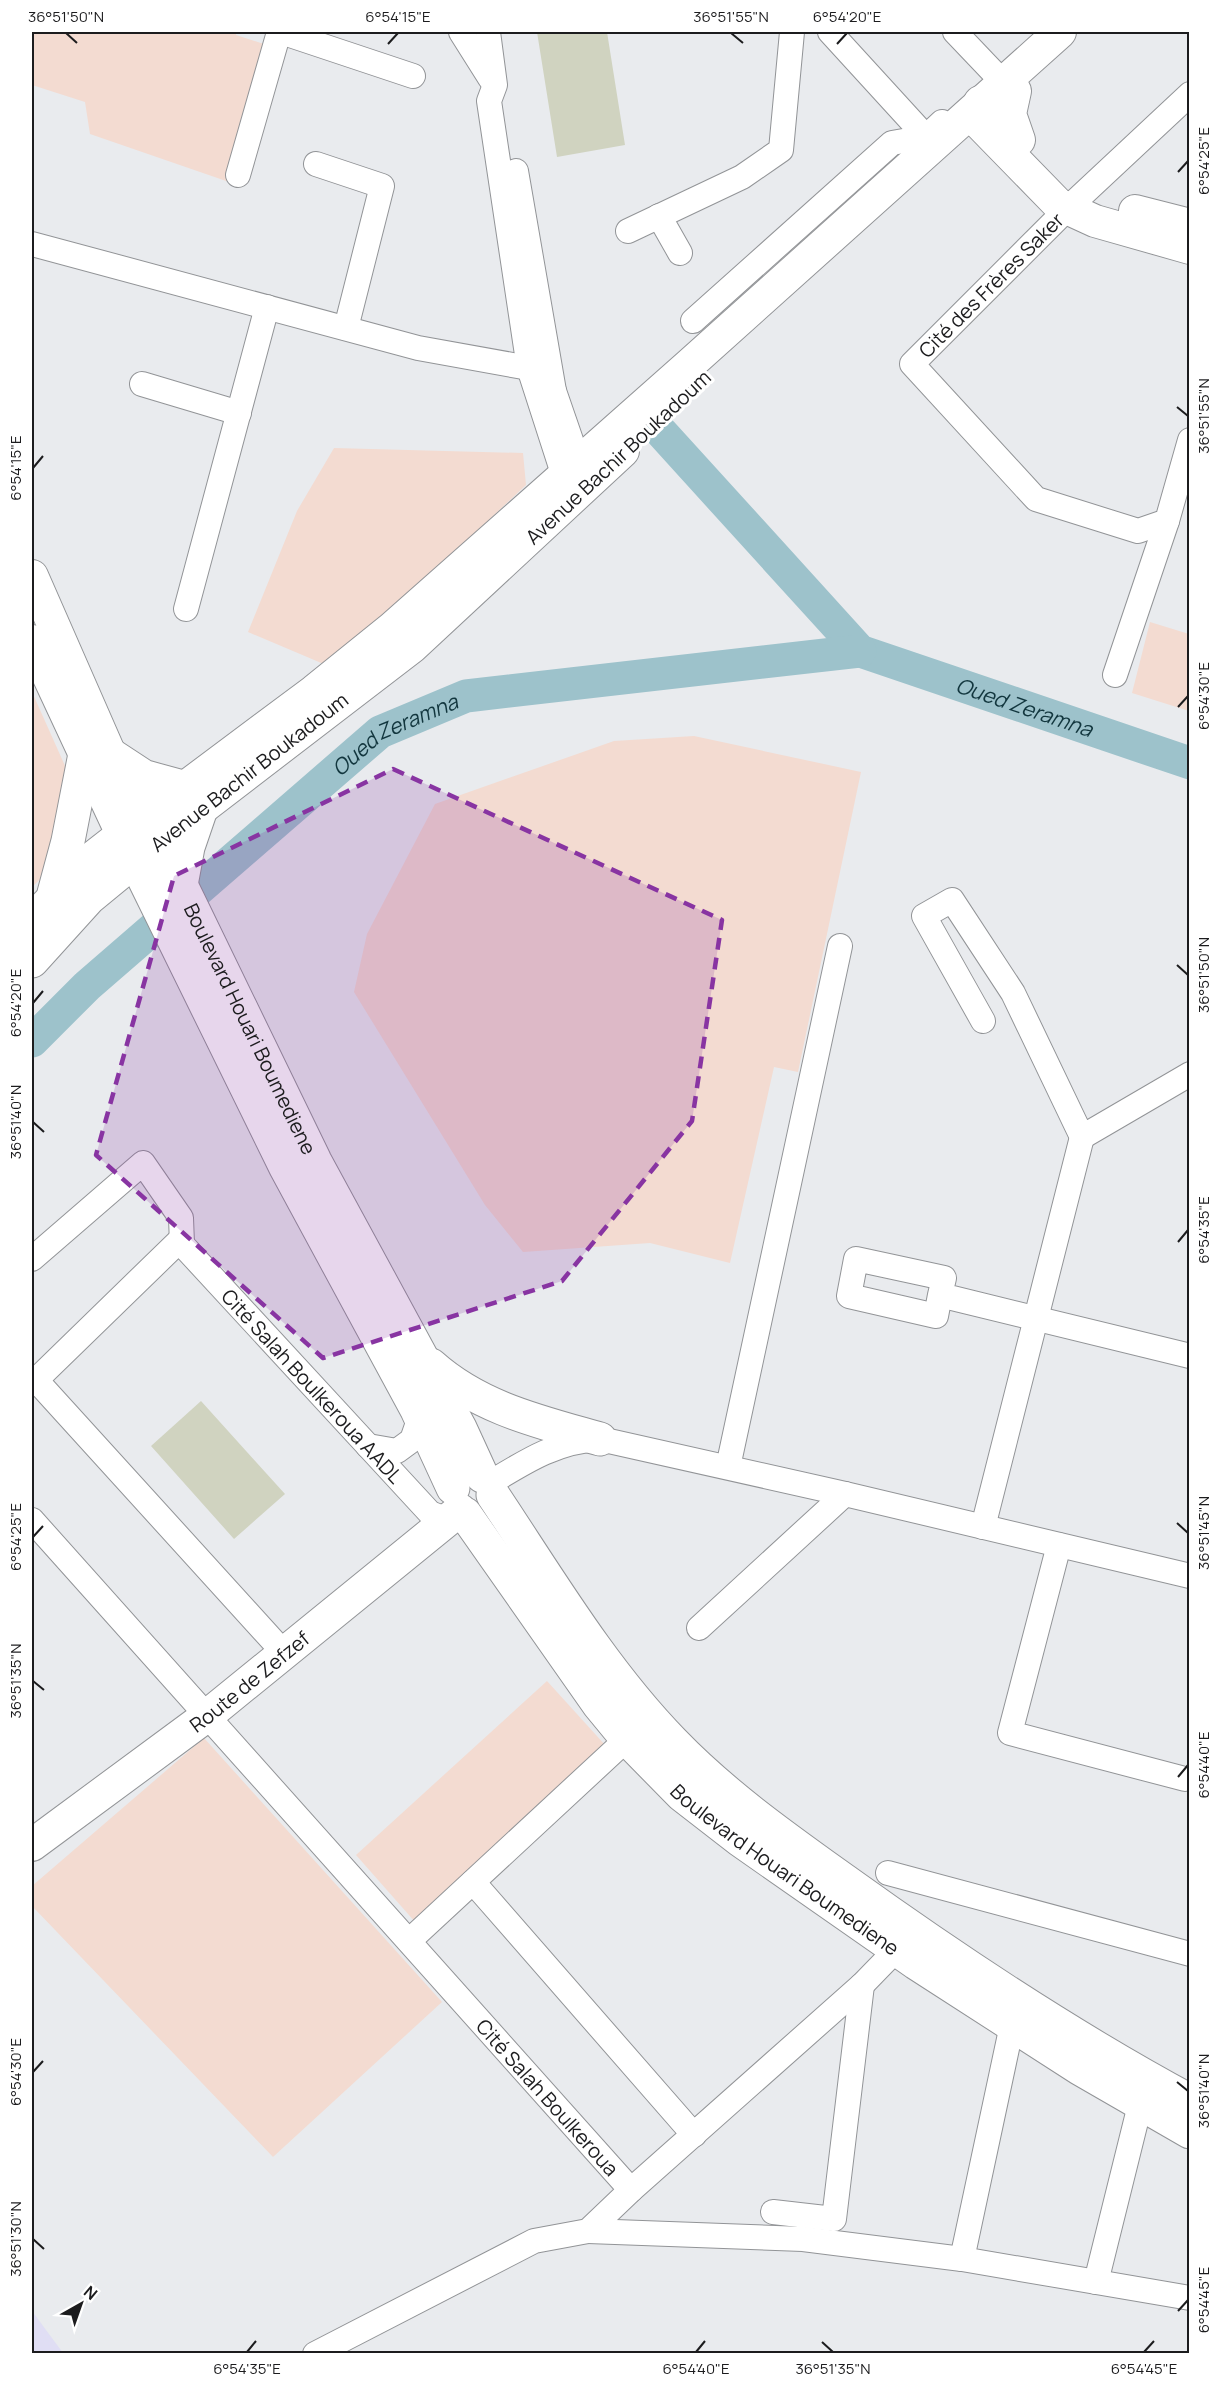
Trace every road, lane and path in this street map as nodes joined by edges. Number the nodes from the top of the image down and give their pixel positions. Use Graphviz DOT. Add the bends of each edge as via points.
graph roads {
  1 [pos="280,32"];
  2 [pos="461,32"];
  3 [pos="488,32"];
  4 [pos="792,32"];
  5 [pos="830,32"];
  6 [pos="955,32"];
  7 [pos="1042,32"];
  8 [pos="1060,32"];
  9 [pos="1083,32"];
  10 [pos="413,76"];
  11 [pos="495,86"];
  12 [pos="1189,96"];
  13 [pos="984,108"];
  14 [pos="926,137"];
  15 [pos="1012,145"];
  16 [pos="316,164"];
  17 [pos="238,175"];
  18 [pos="1075,201"];
  19 [pos="659,216"];
  20 [pos="1190,225"];
  21 [pos="628,231"];
  22 [pos="32,244"];
  23 [pos="1190,248"];
  24 [pos="680,254"];
  25 [pos="267,307"];
  26 [pos="693,321"];
  27 [pos="346,328"];
  28 [pos="539,365"];
  29 [pos="142,384"];
  30 [pos="239,413"];
  31 [pos="1190,440"];
  32 [pos="570,469"];
  33 [pos="1167,521"];
  34 [pos="32,576"];
  35 [pos="186,609"];
  36 [pos="32,641"];
  37 [pos="1115,675"];
  38 [pos="97,754"];
  39 [pos="192,798"];
  40 [pos="139,838"];
  41 [pos="167,893"];
  42 [pos="52,911"];
  43 [pos="840,946"];
  44 [pos="195,950"];
  45 [pos="32,961"];
  46 [pos="982,1021"];
  47 [pos="1190,1074"];
  48 [pos="1082,1137"];
  49 [pos="182,1244"];
  50 [pos="32,1259"];
  51 [pos="940,1294"];
  52 [pos="1037,1317"];
  53 [pos="420,1354"];
  54 [pos="1190,1356"];
  55 [pos="34,1382"];
  56 [pos="420,1417"];
  57 [pos="600,1439"];
  58 [pos="368,1446"];
  59 [pos="728,1467"];
  60 [pos="845,1494"];
  61 [pos="464,1499"];
  62 [pos="32,1520"];
  63 [pos="983,1527"];
  64 [pos="1059,1545"];
  65 [pos="1190,1576"];
  66 [pos="699,1628"];
  67 [pos="278,1647"];
  68 [pos="202,1708"];
  69 [pos="627,1739"];
  70 [pos="1185,1779"];
  71 [pos="32,1820"];
  72 [pos="32,1845"];
  73 [pos="888,1873"];
  74 [pos="473,1882"];
  75 [pos="409,1941"];
  76 [pos="896,1950"];
  77 [pos="1190,1954"];
  78 [pos="862,1985"];
  79 [pos="1012,2025"];
  80 [pos="1190,2101"];
  81 [pos="1140,2105"];
  82 [pos="1190,2132"];
  83 [pos="694,2134"];
  84 [pos="631,2190"];
  85 [pos="772,2212"];
  86 [pos="588,2231"];
  87 [pos="962,2259"];
  88 [pos="1096,2282"];
  89 [pos="1190,2298"];
  90 [pos="315,2354"];
  1 -- 10 [label="street"];
  1 -- 17 [label="street"];
  2 -- 11 [label="street"];
  3 -- 11 [label="street"];
  4 -- 19 [label="street" via="781,150 742,177"];
  5 -- 14 [label="street"];
  6 -- 13 [label="street"];
  7 -- 13 [label="street"];
  8 -- 13 [label="main road, Avenue Bachir Boukadoum"];
  9 -- 13 [label="main road, Avenue Bachir Boukadoum"];
  11 -- 28 [label="street" via="489,101"];
  12 -- 18 [label="street, Cité des Frères Saker"];
  13 -- 14 [label="street"];
  13 -- 15 [label="main road, Cité des Frères Saker"];
  13 -- 15 [label="main road" via="979,141"];
  13 -- 32 [label="main road, Avenue Bachir Boukadoum"];
  14 -- 26 [label="street" via="892,143"];
  15 -- 18 [label="main road, Cité des Frères Saker" via="1065,188"];
  16 -- 27 [label="street" via="382,186"];
  18 -- 20 [label="main road, Cité des Frères Saker"];
  18 -- 23 [label="main road, Cité des Frères Saker" via="1095,221"];
  18 -- 33 [label="street, Cité des Frères Saker" via="912,364 1036,499 1138,531"];
  19 -- 21 [label="street"];
  19 -- 24 [label="street"];
  22 -- 25 [label="street"];
  25 -- 27 [label="street"];
  25 -- 30 [label="street"];
  27 -- 28 [label="street" via="418,348"];
  28 -- 32 [label="street"];
  28 -- 32 [label="street" via="554,391"];
  29 -- 30 [label="street"];
  30 -- 35 [label="street"];
  31 -- 33 [label="street"];
  32 -- 39 [label="main road, Avenue Bachir Boukadoum" via="412,647"];
  33 -- 37 [label="street"];
  34 -- 38 [label="main road, Boulevard Houari Boumediene"];
  36 -- 38 [label="main road, Boulevard Houari Boumediene"];
  38 -- 39 [label="main road"];
  38 -- 40 [label="main road, Boulevard Houari Boumediene"];
  38 -- 42 [label="highway" via="68,840"];
  39 -- 40 [label="main road, Avenue Bachir Boukadoum"];
  39 -- 41 [label="highway" via="188,847"];
  40 -- 41 [label="highway, Boulevard Houari Boumediene"];
  40 -- 42 [label="highway" via="94,857"];
  41 -- 42 [label="highway" via="111,898"];
  41 -- 44 [label="highway, Boulevard Houari Boumediene"];
  42 -- 45 [label="highway"];
  43 -- 59 [label="street"];
  44 -- 53 [label="highway, Boulevard Houari Boumediene"];
  44 -- 56 [label="highway, Boulevard Houari Boumediene" via="286,1168"];
  46 -- 48 [label="street" via="924,916 952,900 1013,993"];
  47 -- 48 [label="street"];
  48 -- 52 [label="street"];
  49 -- 50 [label="street" via="181,1218 143,1163"];
  49 -- 55 [label="street" via="179,1241"];
  49 -- 58 [label="street, Cité Salah Boulkeroua AADL"];
  51 -- 52 [label="street"];
  52 -- 54 [label="street"];
  52 -- 63 [label="street"];
  53 -- 57 [label="highway" via="455,1384 489,1404"];
  53 -- 61 [label="highway, Boulevard Houari Boumediene" via="460,1428"];
  55 -- 67 [label="street"];
  56 -- 58 [label="street" via="412,1440 397,1451"];
  56 -- 61 [label="highway, Boulevard Houari Boumediene"];
  57 -- 59 [label="street"];
  57 -- 61 [label="street" via="551,1448"];
  58 -- 61 [label="street, Cité Salah Boulkeroua AADL"];
  59 -- 60 [label="street"];
  60 -- 63 [label="street"];
  60 -- 66 [label="street"];
  61 -- 67 [label="main road, Route de Zefzef"];
  61 -- 69 [label="highway, Boulevard Houari Boumediene" via="599,1705"];
  61 -- 80 [label="highway, Boulevard Houari Boumediene" via="673,1742 724,1790 900,1921 1062,2027"];
  62 -- 68 [label="street"];
  63 -- 64 [label="street"];
  64 -- 65 [label="street"];
  64 -- 70 [label="street" via="1010,1733"];
  67 -- 68 [label="main road, Route de Zefzef"];
  68 -- 71 [label="main road, Route de Zefzef"];
  68 -- 72 [label="main road, Route de Zefzef"];
  68 -- 75 [label="street, Cité Salah Boulkeroua"];
  69 -- 74 [label="street"];
  69 -- 76 [label="highway, Boulevard Houari Boumediene" via="682,1795"];
  73 -- 77 [label="street"];
  74 -- 75 [label="street"];
  74 -- 83 [label="street"];
  75 -- 84 [label="street, Cité Salah Boulkeroua"];
  76 -- 78 [label="street, Cité Salah Boulkeroua"];
  76 -- 79 [label="highway, Boulevard Houari Boumediene"];
  78 -- 83 [label="street, Cité Salah Boulkeroua"];
  78 -- 85 [label="street" via="834,2218"];
  79 -- 81 [label="highway, Boulevard Houari Boumediene"];
  79 -- 87 [label="street"];
  81 -- 82 [label="highway, Boulevard Houari Boumediene"];
  81 -- 88 [label="street"];
  83 -- 84 [label="street, Cité Salah Boulkeroua"];
  84 -- 86 [label="street"];
  86 -- 87 [label="street" via="803,2239"];
  86 -- 90 [label="street" via="534,2241"];
  87 -- 88 [label="street"];
  88 -- 89 [label="street"];
}
